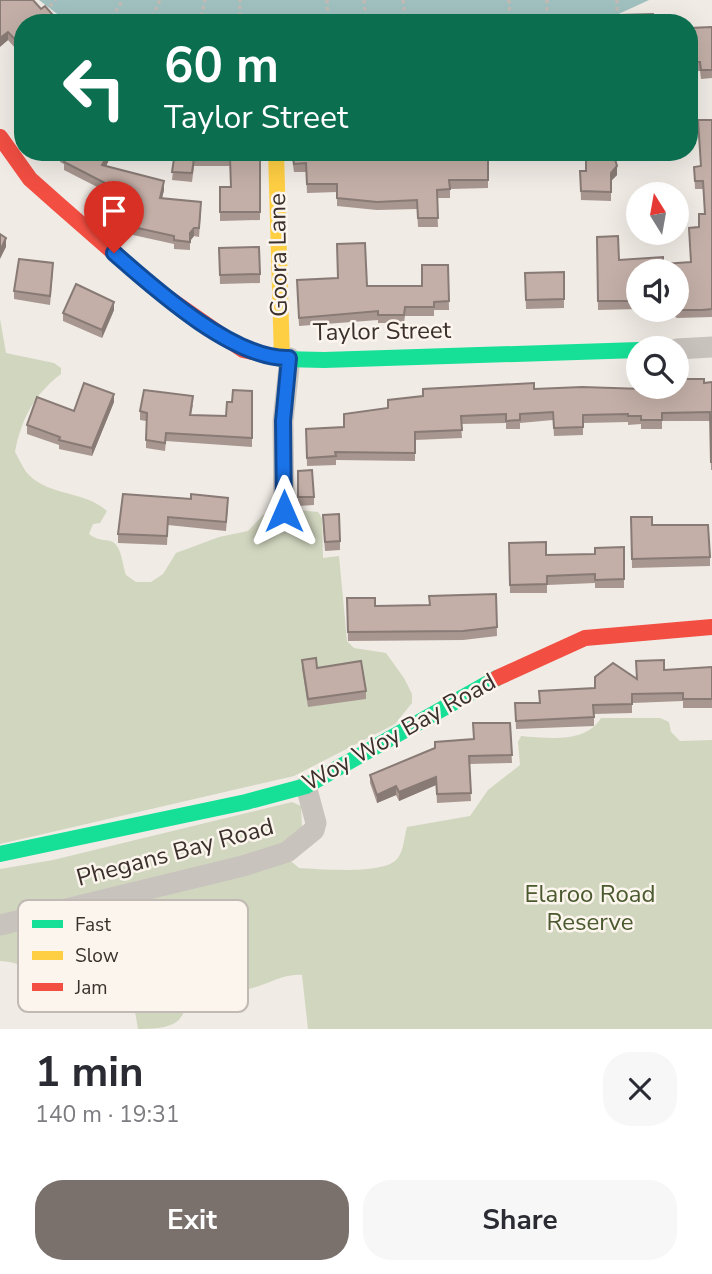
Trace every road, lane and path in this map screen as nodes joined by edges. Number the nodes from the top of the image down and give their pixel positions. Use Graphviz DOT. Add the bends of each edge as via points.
graph roads {
  1 [pos="56,0"];
  2 [pos="46,10"];
  3 [pos="0,137"];
  4 [pos="14,157"];
  5 [pos="17,161"];
  6 [pos="275,161"];
  7 [pos="712,347"];
  8 [pos="689,348"];
  9 [pos="626,351"];
  10 [pos="286,358"];
  11 [pos="284,511"];
  12 [pos="712,626"];
  13 [pos="306,786"];
  14 [pos="0,854"];
  15 [pos="103,900"];
  16 [pos="18,921"];
  17 [pos="0,925"];
  1 -- 2 [label="path"];
  3 -- 4 [label="street, Taylor Street"];
  5 -- 10 [label="street, Taylor Street" via="30,179 154,288 243,350"];
  6 -- 10 [label="street, Goora Lane"];
  7 -- 8 [label="street"];
  9 -- 10 [label="street, Taylor Street"];
  10 -- 11 [label="street"];
  12 -- 13 [label="street, Woy Woy Bay Road" via="585,638 517,667"];
  13 -- 14 [label="street, Woy Woy Bay Road"];
  13 -- 15 [label="street, Phegans Bay Road" via="316,818 314,830 287,852"];
  16 -- 17 [label="street, Phegans Bay Road"];
}
